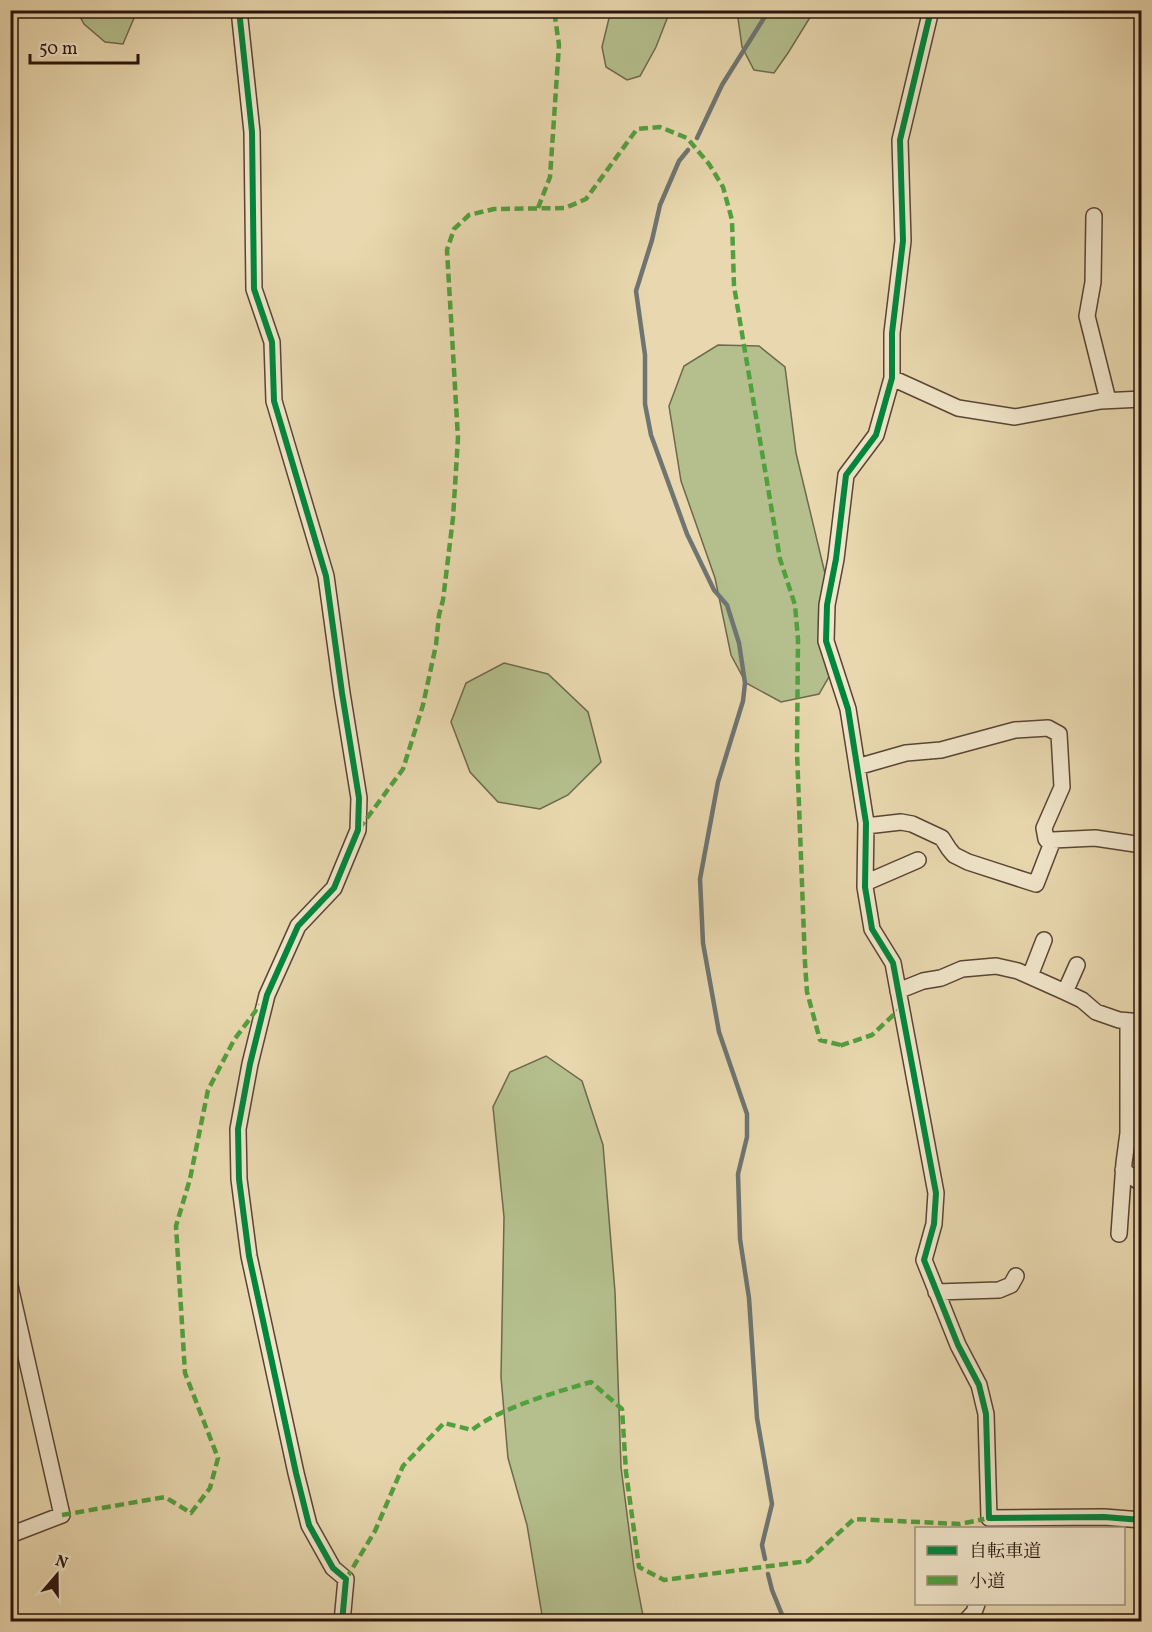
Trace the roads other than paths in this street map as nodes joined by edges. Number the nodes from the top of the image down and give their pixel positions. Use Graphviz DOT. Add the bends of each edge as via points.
graph roads {
  1 [pos="239,10"];
  2 [pos="931,10"];
  3 [pos="1094,216"];
  4 [pos="892,378"];
  5 [pos="1142,399"];
  6 [pos="1108,400"];
  7 [pos="857,767"];
  8 [pos="866,826"];
  9 [pos="1051,845"];
  10 [pos="1142,845"];
  11 [pos="918,860"];
  12 [pos="865,883"];
  13 [pos="1044,940"];
  14 [pos="1077,965"];
  15 [pos="1030,976"];
  16 [pos="898,991"];
  17 [pos="1065,992"];
  18 [pos="1135,1021"];
  19 [pos="1123,1170"];
  20 [pos="1142,1184"];
  21 [pos="1119,1234"];
  22 [pos="1016,1276"];
  23 [pos="10,1286"];
  24 [pos="936,1292"];
  25 [pos="1142,1520"];
  26 [pos="997,1523"];
  27 [pos="10,1535"];
  28 [pos="977,1605"];
  29 [pos="342,1622"];
  30 [pos="964,1622"];
  1 -- 29 [label="street" via="252,132 254,289 272,342 274,401 326,576 359,798 358,830 334,888 298,926 267,995 238,1129 239,1179 249,1256 309,1525 333,1568 346,1579"];
  2 -- 4 [label="street" via="900,140 903,241 892,333"];
  3 -- 6 [label="street" via="1093,282 1087,316"];
  4 -- 6 [label="street" via="958,408 1015,417"];
  4 -- 7 [label="street" via="876,435 846,475 827,605 826,641 848,710"];
  5 -- 6 [label="street"];
  7 -- 8 [label="street"];
  7 -- 9 [label="street" via="1015,730 1048,728 1059,734 1062,787 1044,828"];
  8 -- 9 [label="street" via="912,824 942,838 954,855 968,862 1036,884"];
  8 -- 12 [label="street"];
  9 -- 10 [label="street" via="1053,840 1095,838"];
  11 -- 12 [label="street"];
  12 -- 16 [label="street" via="872,929 893,963"];
  13 -- 15 [label="street"];
  14 -- 17 [label="street"];
  15 -- 16 [label="street" via="996,966 962,969"];
  15 -- 17 [label="street"];
  16 -- 24 [label="street" via="936,1193 934,1224 924,1260"];
  17 -- 18 [label="street" via="1096,1012"];
  18 -- 19 [label="street"];
  19 -- 20 [label="street"];
  19 -- 21 [label="street"];
  22 -- 24 [label="street" via="1011,1285 999,1290"];
  23 -- 27 [label="street" via="62,1515"];
  24 -- 26 [label="street" via="979,1385 986,1414 989,1518"];
  25 -- 26 [label="street" via="1104,1517"];
  28 -- 30 [label="street"];
}
